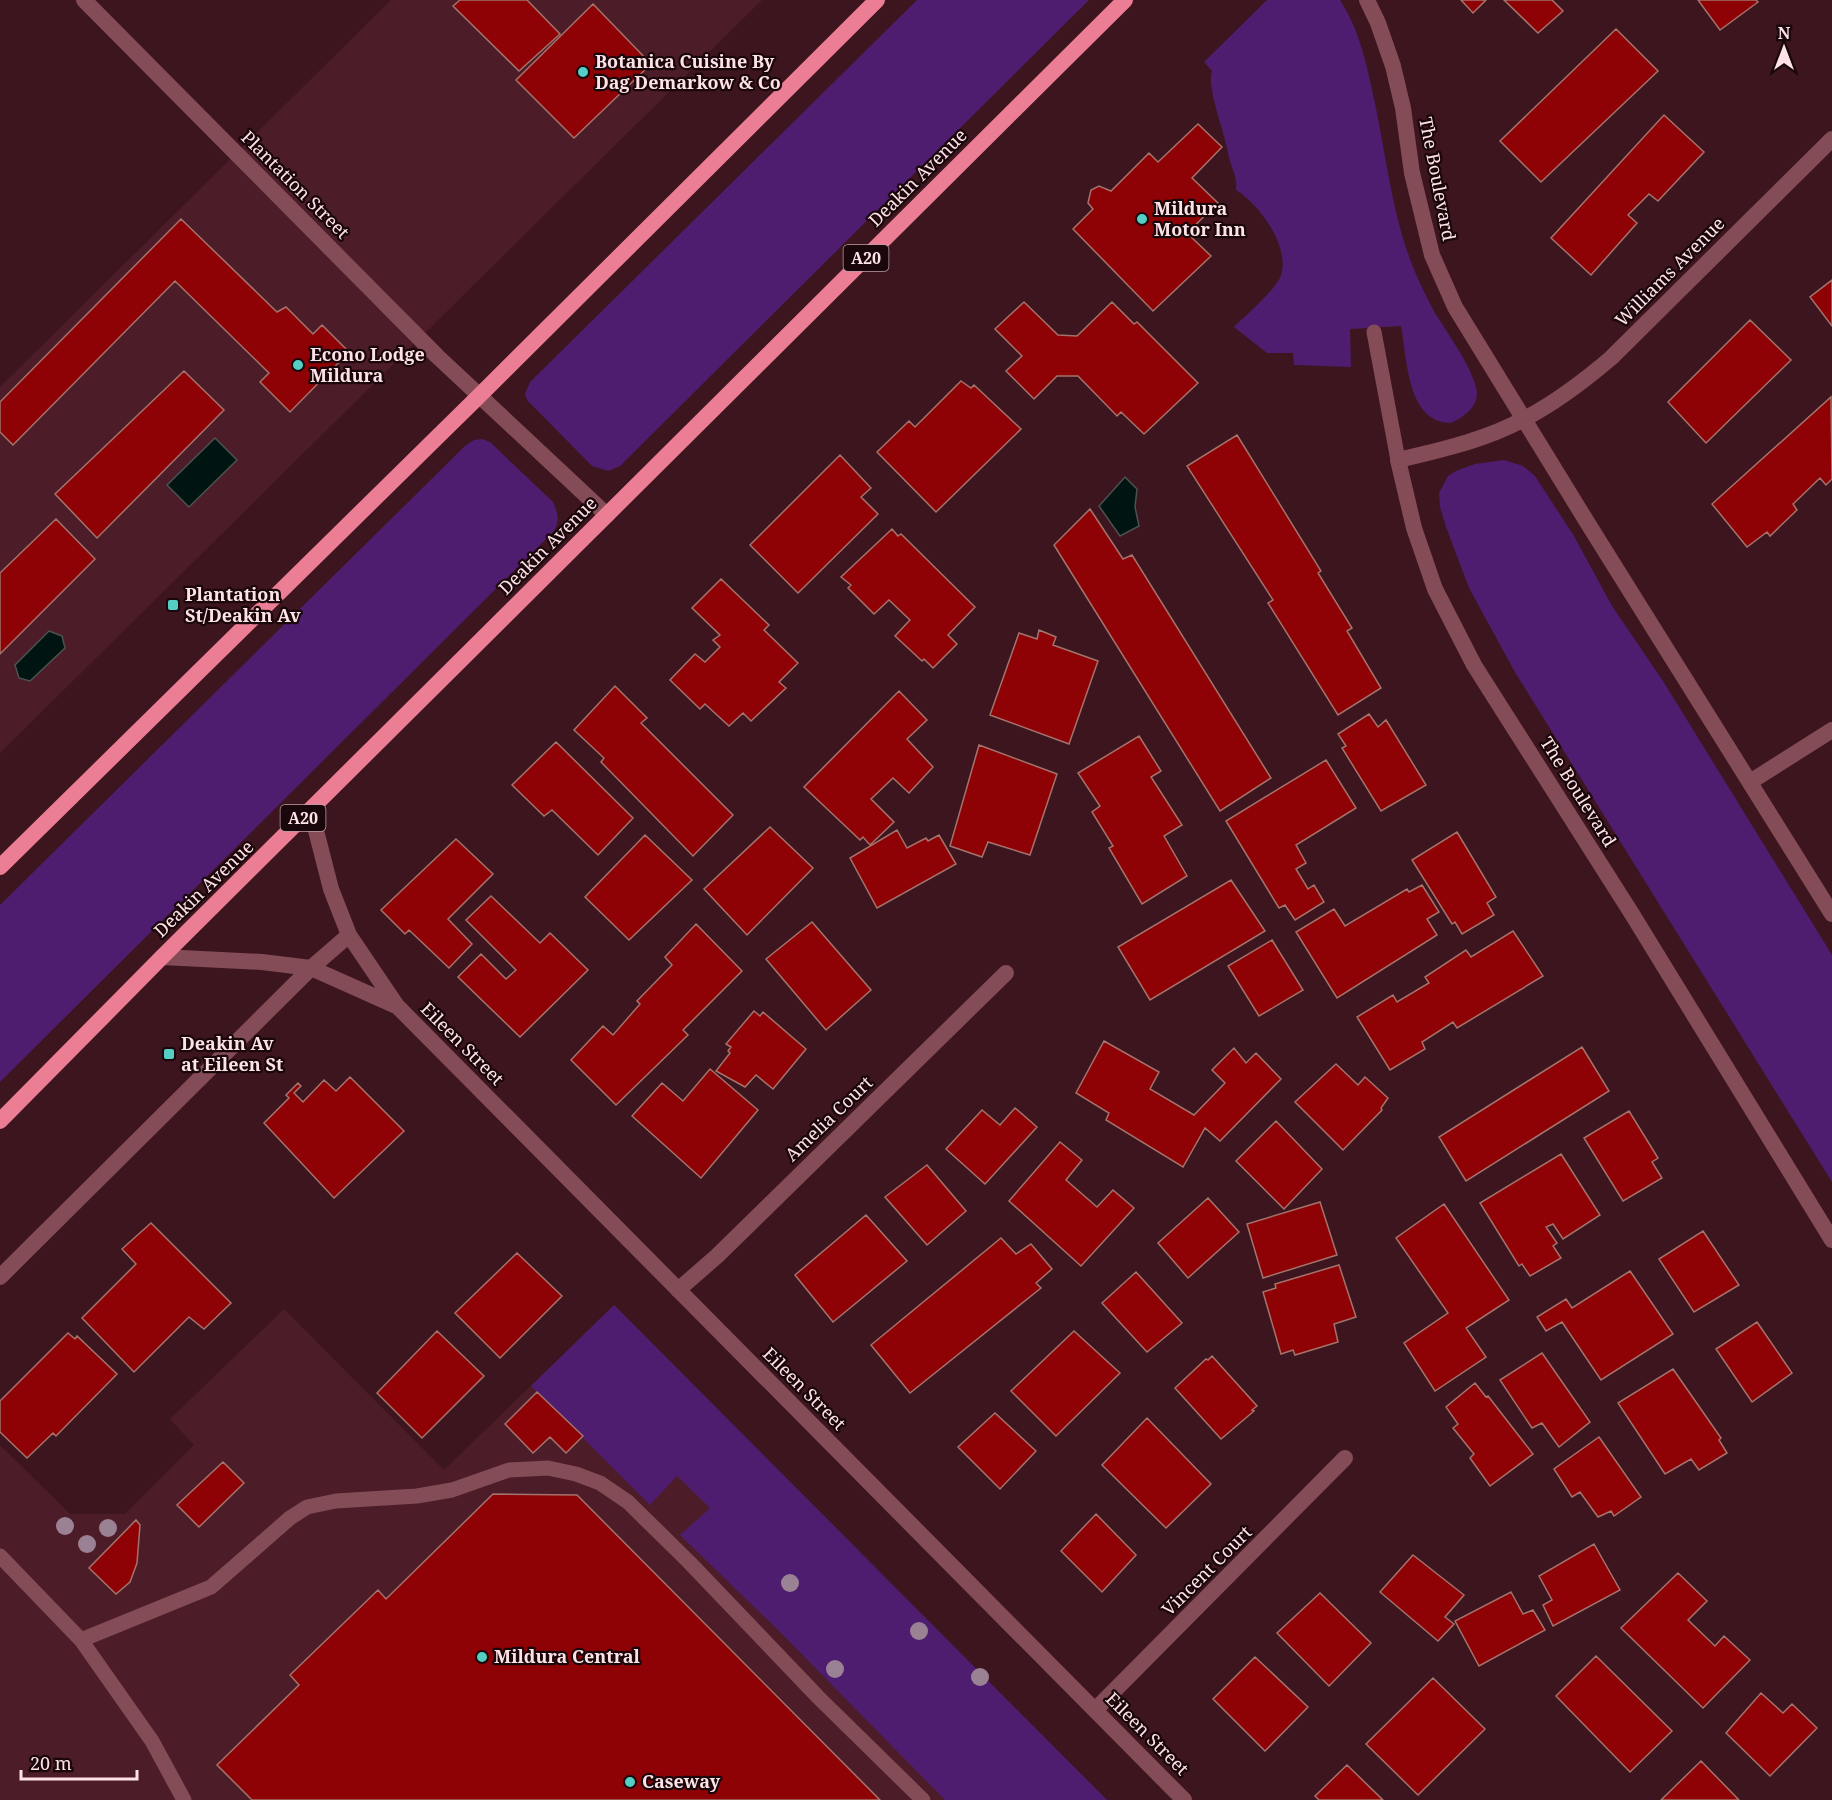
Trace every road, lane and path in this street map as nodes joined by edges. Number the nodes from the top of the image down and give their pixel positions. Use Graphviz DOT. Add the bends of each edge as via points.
graph roads {
  1 [pos="84,0"];
  2 [pos="877,0"];
  3 [pos="1125,0"];
  4 [pos="1367,0"];
  5 [pos="1832,139"];
  6 [pos="1374,332"];
  7 [pos="479,396"];
  8 [pos="1524,420"];
  9 [pos="1398,460"];
  10 [pos="607,515"];
  11 [pos="1832,730"];
  12 [pos="1750,782"];
  13 [pos="311,811"];
  14 [pos="0,867"];
  15 [pos="1832,914"];
  16 [pos="349,935"];
  17 [pos="162,957"];
  18 [pos="311,968"];
  19 [pos="1006,973"];
  20 [pos="397,1006"];
  21 [pos="0,1121"];
  22 [pos="1832,1240"];
  23 [pos="0,1277"];
  24 [pos="678,1290"];
  25 [pos="1345,1458"];
  26 [pos="0,1556"];
  27 [pos="81,1640"];
  28 [pos="1095,1710"];
  29 [pos="184,1800"];
  30 [pos="923,1800"];
  31 [pos="1184,1800"];
  1 -- 7 [label="street, Plantation Street"];
  2 -- 7 [label="highway"];
  3 -- 10 [label="highway, Deakin Avenue / A20"];
  4 -- 8 [label="street, The Boulevard" via="1393,66 1412,173 1432,255 1455,307"];
  5 -- 8 [label="street, Williams Avenue" via="1611,358 1586,380"];
  6 -- 9 [label="lane"];
  7 -- 10 [label="street, Plantation Street"];
  7 -- 14 [label="highway"];
  8 -- 9 [label="street" via="1481,438"];
  8 -- 12 [label="street, The Boulevard"];
  9 -- 22 [label="street, The Boulevard" via="1414,528 1435,589 1474,665"];
  10 -- 13 [label="highway, Deakin Avenue / A20"];
  11 -- 12 [label="street"];
  12 -- 15 [label="street, The Boulevard"];
  13 -- 16 [label="street, Eileen Street" via="331,889"];
  13 -- 17 [label="highway, Deakin Avenue / A20"];
  16 -- 18 [label="street"];
  16 -- 20 [label="street, Eileen Street"];
  17 -- 18 [label="street, Eileen Street"];
  17 -- 21 [label="highway, Deakin Avenue / A20"];
  18 -- 20 [label="street, Eileen Street"];
  18 -- 23 [label="street"];
  19 -- 24 [label="street, Amelia Court"];
  20 -- 24 [label="street, Eileen Street"];
  24 -- 28 [label="street, Eileen Street"];
  25 -- 28 [label="street, Vincent Court"];
  26 -- 27 [label="lane"];
  27 -- 29 [label="lane" via="152,1741"];
  27 -- 30 [label="lane" via="211,1587 290,1518 307,1508 336,1501 440,1492 509,1470 548,1468 600,1483 628,1502"];
  28 -- 31 [label="street, Eileen Street"];
}
